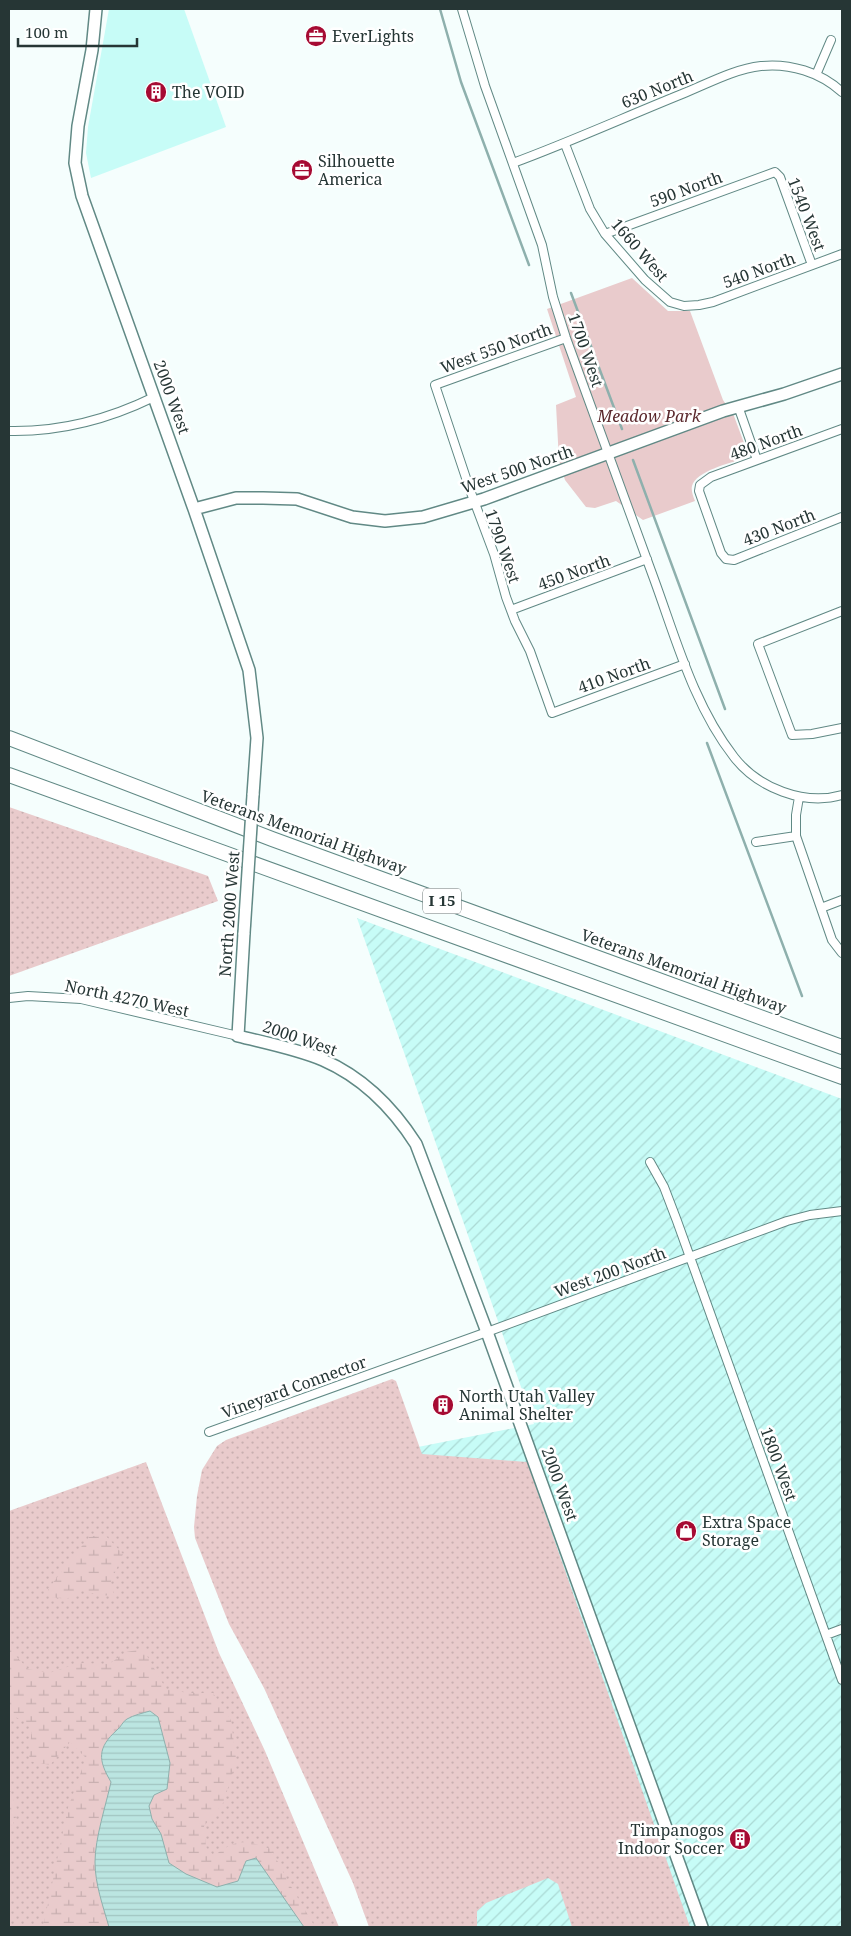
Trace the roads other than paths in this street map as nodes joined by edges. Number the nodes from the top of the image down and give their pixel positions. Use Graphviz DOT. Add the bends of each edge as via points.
graph roads {
  1 [pos="96,9"];
  2 [pos="462,9"];
  3 [pos="831,40"];
  4 [pos="816,74"];
  5 [pos="842,92"];
  6 [pos="565,144"];
  7 [pos="513,163"];
  8 [pos="777,173"];
  9 [pos="604,234"];
  10 [pos="842,254"];
  11 [pos="812,265"];
  12 [pos="684,306"];
  13 [pos="566,338"];
  14 [pos="842,374"];
  15 [pos="435,385"];
  16 [pos="154,397"];
  17 [pos="738,406"];
  18 [pos="842,429"];
  19 [pos="9,431"];
  20 [pos="608,454"];
  21 [pos="757,460"];
  22 [pos="474,502"];
  23 [pos="194,509"];
  24 [pos="842,517"];
  25 [pos="647,559"];
  26 [pos="726,559"];
  27 [pos="511,610"];
  28 [pos="842,611"];
  29 [pos="685,664"];
  30 [pos="552,713"];
  31 [pos="842,728"];
  32 [pos="9,738"];
  33 [pos="9,775"];
  34 [pos="842,794"];
  35 [pos="253,795"];
  36 [pos="799,796"];
  37 [pos="796,836"];
  38 [pos="756,842"];
  39 [pos="842,900"];
  40 [pos="821,908"];
  41 [pos="842,953"];
  42 [pos="9,998"];
  43 [pos="238,1036"];
  44 [pos="842,1047"];
  45 [pos="842,1077"];
  46 [pos="650,1162"];
  47 [pos="842,1211"];
  48 [pos="690,1257"];
  49 [pos="487,1332"];
  50 [pos="388,1368"];
  51 [pos="210,1432"];
  52 [pos="842,1629"];
  53 [pos="826,1635"];
  54 [pos="842,1680"];
  55 [pos="702,1927"];
  1 -- 16 [label="street, 2000 West" via="75,163 82,196"];
  2 -- 7 [label="street, 1700 West"];
  3 -- 4 [label="street"];
  4 -- 5 [label="street"];
  4 -- 6 [label="street, 630 North" via="776,66 748,68"];
  6 -- 7 [label="street, 630 North"];
  6 -- 9 [label="street, 1660 West" via="590,209"];
  7 -- 13 [label="street, 1700 West" via="542,245"];
  8 -- 9 [label="street, 590 North" via="772,172"];
  8 -- 11 [label="street, 1540 West"];
  9 -- 12 [label="street, 1660 West" via="645,280 670,302"];
  10 -- 11 [label="street, 540 North"];
  11 -- 12 [label="street, 540 North" via="713,302"];
  13 -- 15 [label="street, West 550 North"];
  13 -- 20 [label="street, 1700 West"];
  14 -- 17 [label="street, West 500 North"];
  15 -- 22 [label="street, 1790 West"];
  16 -- 19 [label="street" via="82,423 49,430"];
  16 -- 23 [label="street, 2000 West"];
  17 -- 20 [label="street, West 500 North"];
  17 -- 21 [label="street"];
  18 -- 21 [label="street, 480 North"];
  20 -- 22 [label="street, West 500 North"];
  20 -- 25 [label="street, 1700 West"];
  21 -- 26 [label="street, 480 North" via="700,484 700,496"];
  22 -- 23 [label="street, West 500 North" via="423,517 385,521 352,517 297,499 236,498"];
  22 -- 27 [label="street, 1790 West"];
  23 -- 35 [label="street, 2000 West" via="249,670 257,738"];
  24 -- 26 [label="street, 430 North" via="734,560"];
  25 -- 27 [label="street, 450 North"];
  25 -- 29 [label="street, 1700 West"];
  27 -- 30 [label="street, 1790 West"];
  28 -- 31 [label="street" via="758,644 792,735"];
  29 -- 30 [label="street, 410 North"];
  29 -- 36 [label="street, 1700 West" via="699,699 734,758 771,787"];
  32 -- 44 [label="highway, Veterans Memorial Highway / I 15" via="272,840"];
  33 -- 45 [label="highway, I 15"];
  34 -- 36 [label="street, 1700 West" via="815,798"];
  35 -- 43 [label="street, North 2000 West, bridge"];
  36 -- 37 [label="street"];
  37 -- 38 [label="street"];
  37 -- 40 [label="street"];
  39 -- 40 [label="street"];
  40 -- 41 [label="street" via="832,940"];
  42 -- 43 [label="street, North 4270 West" via="81,999"];
  43 -- 49 [label="street, 2000 West" via="323,1060 370,1089 401,1121 416,1144"];
  46 -- 48 [label="street, 1800 West" via="664,1187"];
  47 -- 48 [label="street, West 200 North" via="787,1221"];
  48 -- 49 [label="street, West 200 North"];
  48 -- 53 [label="street, 1800 West"];
  49 -- 50 [label="street, West 200 North"];
  49 -- 55 [label="street, 2000 West"];
  50 -- 51 [label="street, Vineyard Connector"];
  52 -- 53 [label="street"];
  53 -- 54 [label="street, 1800 West"];
}
